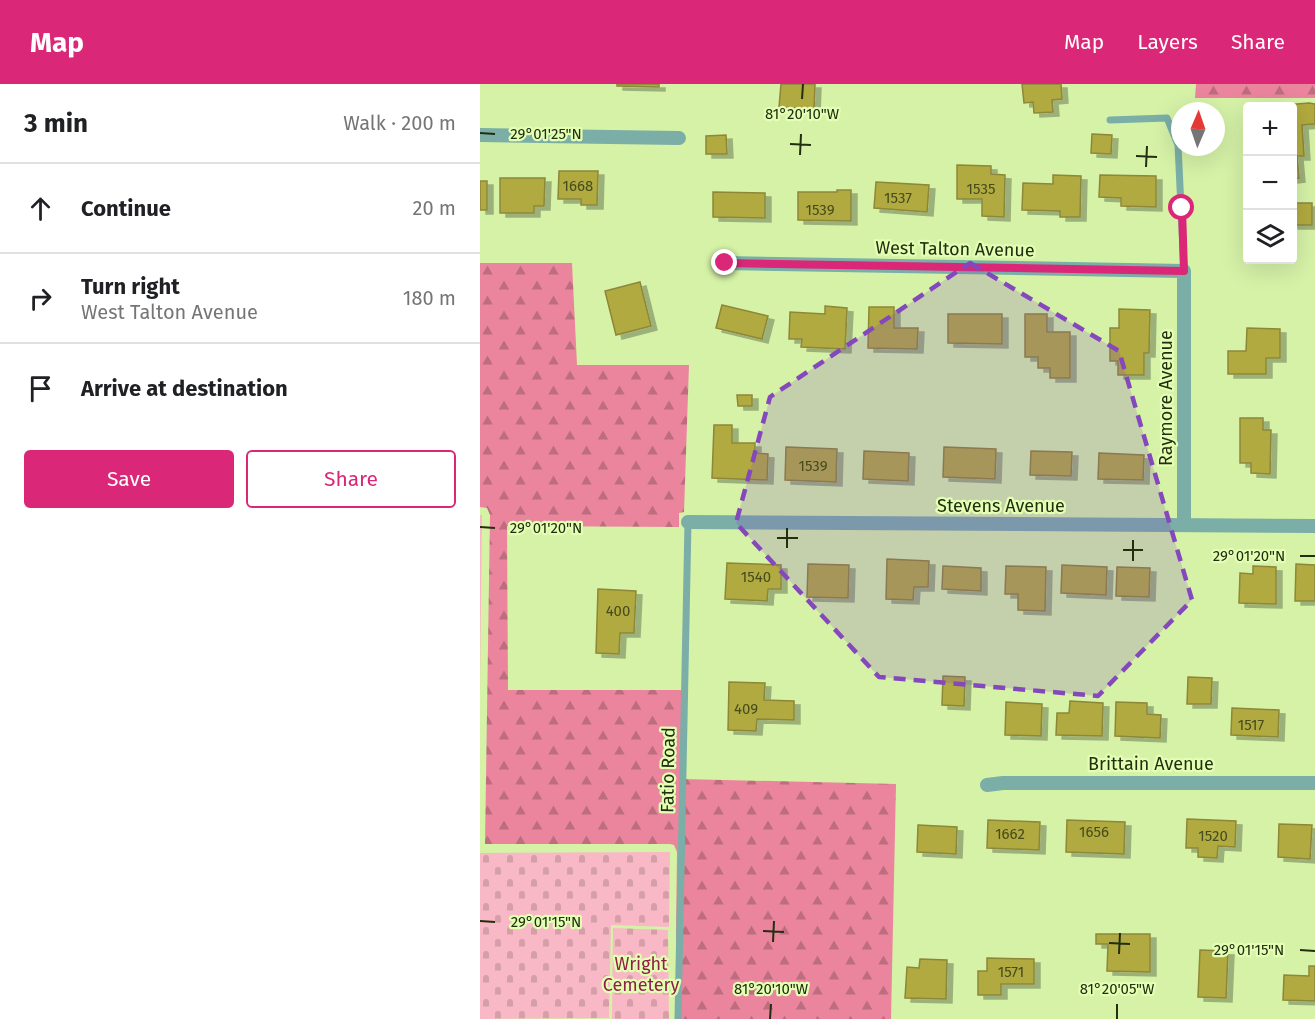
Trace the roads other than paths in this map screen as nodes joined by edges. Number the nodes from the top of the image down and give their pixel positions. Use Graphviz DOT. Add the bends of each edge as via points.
graph roads {
  1 [pos="1110,120"];
  2 [pos="480,135"];
  3 [pos="679,138"];
  4 [pos="725,263"];
  5 [pos="1184,271"];
  6 [pos="688,522"];
  7 [pos="1184,525"];
  8 [pos="1315,526"];
  9 [pos="1315,783"];
  10 [pos="987,785"];
  11 [pos="678,1019"];
  1 -- 5 [label="lane" via="1167,118 1178,145"];
  2 -- 3 [label="street"];
  4 -- 5 [label="street, West Talton Avenue"];
  5 -- 7 [label="street, Raymore Avenue"];
  6 -- 7 [label="street, Stevens Avenue"];
  6 -- 11 [label="lane, Fatio Road"];
  7 -- 8 [label="street, Stevens Avenue"];
  9 -- 10 [label="street, Brittain Avenue"];
}
